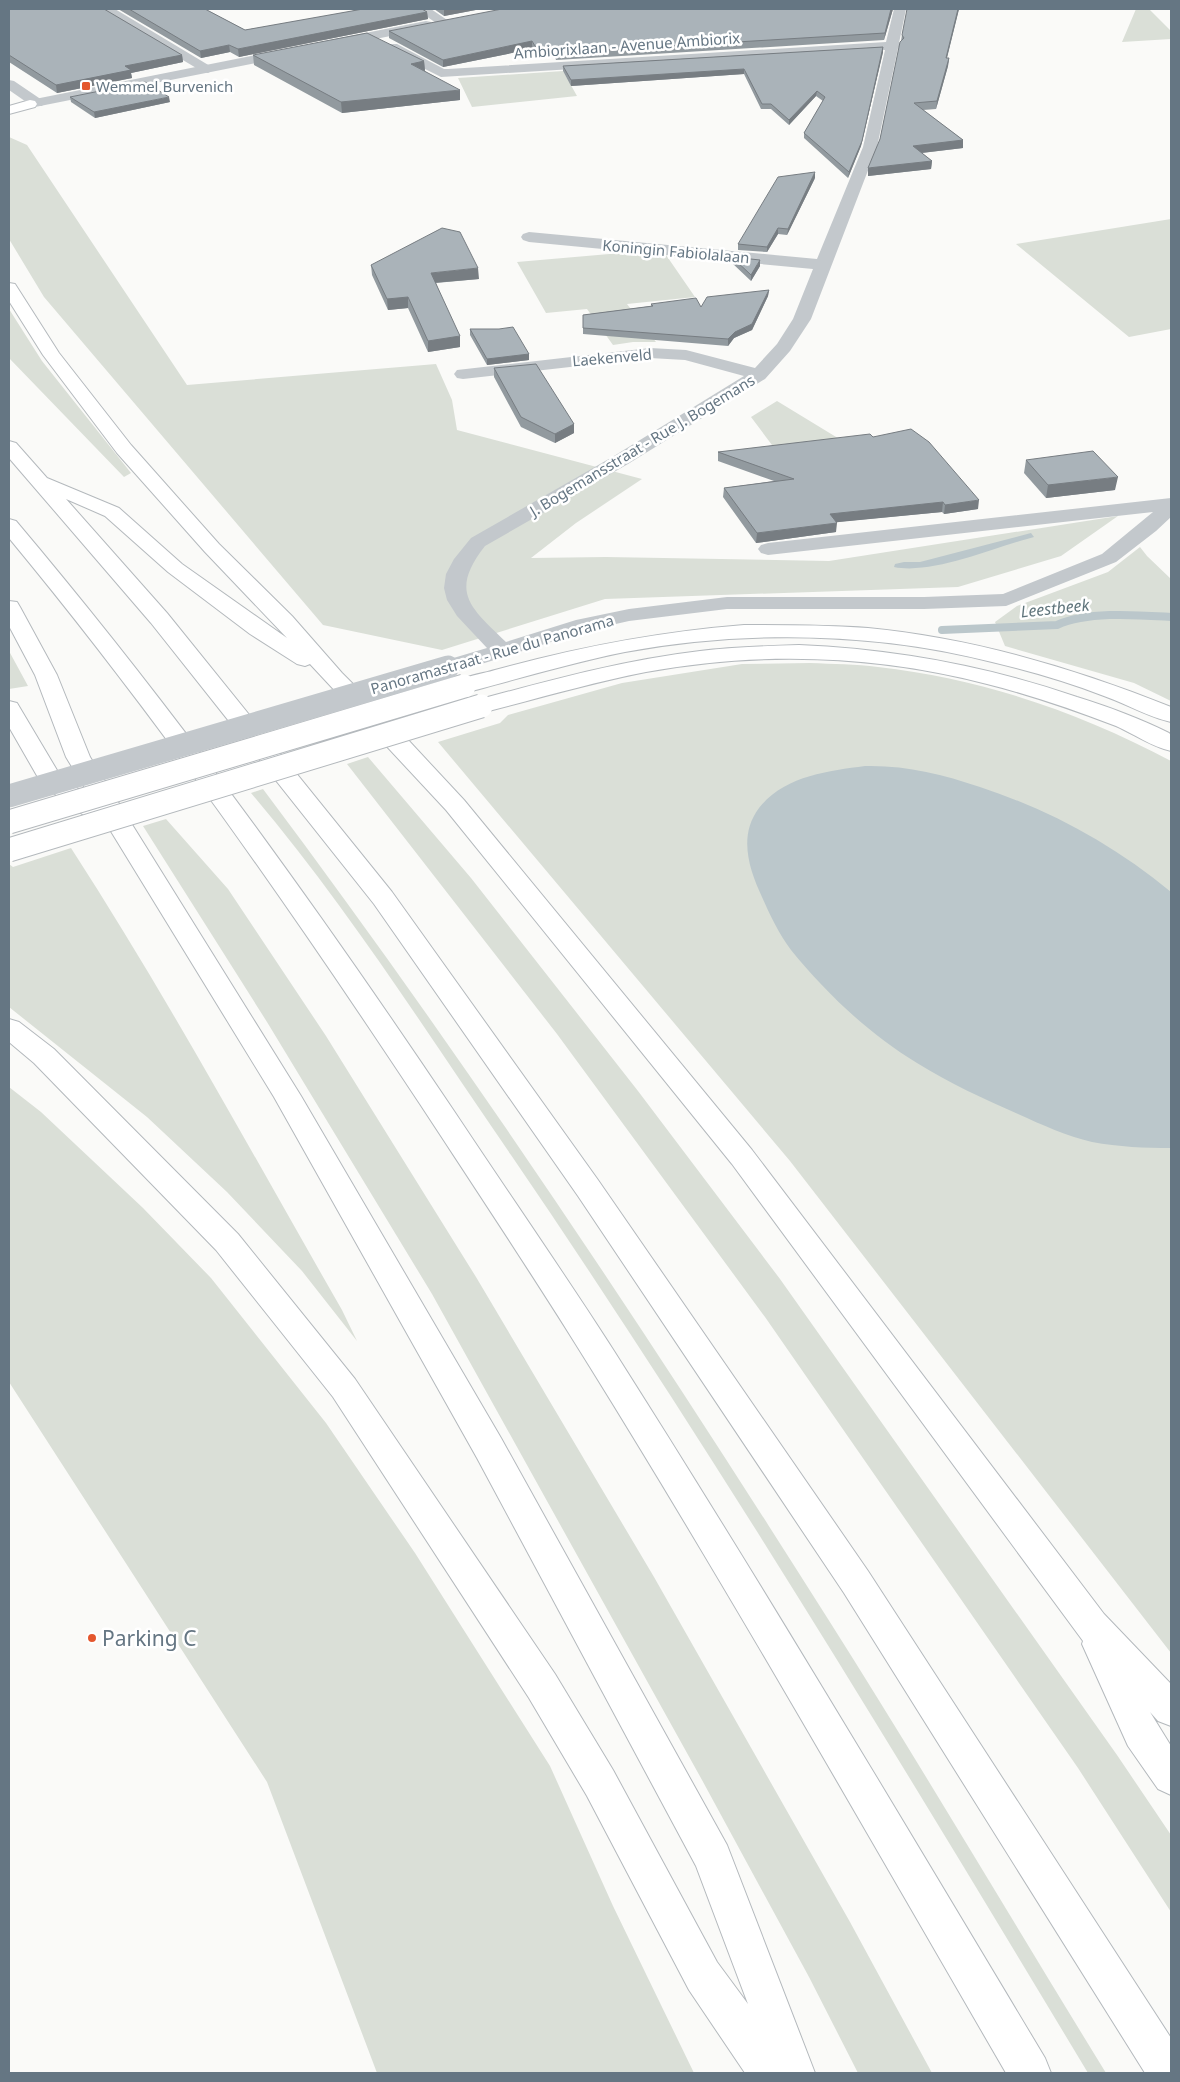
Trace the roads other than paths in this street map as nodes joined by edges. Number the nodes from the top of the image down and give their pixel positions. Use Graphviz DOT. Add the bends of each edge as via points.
graph roads {
  1 [pos="106,9"];
  2 [pos="128,9"];
  3 [pos="422,9"];
  4 [pos="900,9"];
  5 [pos="460,18"];
  6 [pos="444,22"];
  7 [pos="370,36"];
  8 [pos="894,45"];
  9 [pos="324,46"];
  10 [pos="305,49"];
  11 [pos="222,66"];
  12 [pos="208,69"];
  13 [pos="9,84"];
  14 [pos="34,103"];
  15 [pos="9,108"];
  16 [pos="528,237"];
  17 [pos="823,265"];
  18 [pos="9,288"];
  19 [pos="463,374"];
  20 [pos="759,375"];
  21 [pos="9,447"];
  22 [pos="40,482"];
  23 [pos="1171,505"];
  24 [pos="9,525"];
  25 [pos="768,549"];
  26 [pos="9,607"];
  27 [pos="501,650"];
  28 [pos="334,678"];
  29 [pos="9,708"];
  30 [pos="1171,715"];
  31 [pos="1171,744"];
  32 [pos="9,796"];
  33 [pos="9,822"];
  34 [pos="121,830"];
  35 [pos="9,850"];
  36 [pos="9,1028"];
  37 [pos="1091,1625"];
  38 [pos="1171,1709"];
  39 [pos="1171,1777"];
  40 [pos="770,2073"];
  41 [pos="794,2073"];
  42 [pos="1030,2073"];
  43 [pos="1169,2073"];
  1 -- 12 [label="street"];
  2 -- 11 [label="street"];
  3 -- 6 [label="street"];
  4 -- 8 [label="street, J. Bogemansstraat - Rue J. Bogemans"];
  5 -- 6 [label="street"];
  6 -- 7 [label="street"];
  7 -- 8 [label="street, Ambiorixlaan - Avenue Ambiorix" via="441,73"];
  7 -- 9 [label="street"];
  8 -- 17 [label="street, J. Bogemansstraat - Rue J. Bogemans" via="870,146"];
  10 -- 11 [label="street"];
  11 -- 12 [label="street"];
  12 -- 14 [label="street"];
  13 -- 14 [label="street"];
  14 -- 15 [label="main road"];
  16 -- 17 [label="street, Koningin Fabiolalaan"];
  17 -- 20 [label="street, J. Bogemansstraat - Rue J. Bogemans" via="802,319 784,347"];
  18 -- 28 [label="main road" via="52,355 124,448"];
  19 -- 20 [label="street, Laekenveld" via="650,353 680,354"];
  20 -- 27 [label="street, J. Bogemansstraat - Rue J. Bogemans" via="621,460 478,542 456,574 454,595 469,618"];
  21 -- 22 [label="main road"];
  22 -- 28 [label="main road" via="112,512 174,568 258,629"];
  22 -- 43 [label="main road" via="158,618 394,914 588,1188 851,1573"];
  23 -- 25 [label="street"];
  23 -- 27 [label="street, Panoramastraat - Rue du Panorama" via="1109,558 1006,600 727,603 620,617"];
  24 -- 42 [label="main road" via="169,725 348,974 469,1156 601,1359 775,1642"];
  26 -- 34 [label="main road" via="46,675 78,757"];
  27 -- 32 [label="street, Panoramastraat - Rue du Panorama, bridge"];
  28 -- 37 [label="main road" via="455,805 742,1157"];
  29 -- 34 [label="main road" via="52,780"];
  30 -- 33 [label="main road, bridge" via="1084,680 992,654 888,636 758,631 681,637 572,657 464,686"];
  31 -- 35 [label="main road, bridge" via="1106,714 1014,683 948,667 864,655 760,653 703,657 634,667 566,682"];
  34 -- 41 [label="main road" via="292,1104 488,1448 713,1858"];
  36 -- 40 [label="main road" via="44,1056 228,1242 344,1388 542,1686 600,1783 703,1976"];
  37 -- 38 [label="main road"];
  37 -- 39 [label="main road" via="1141,1734"];
}
